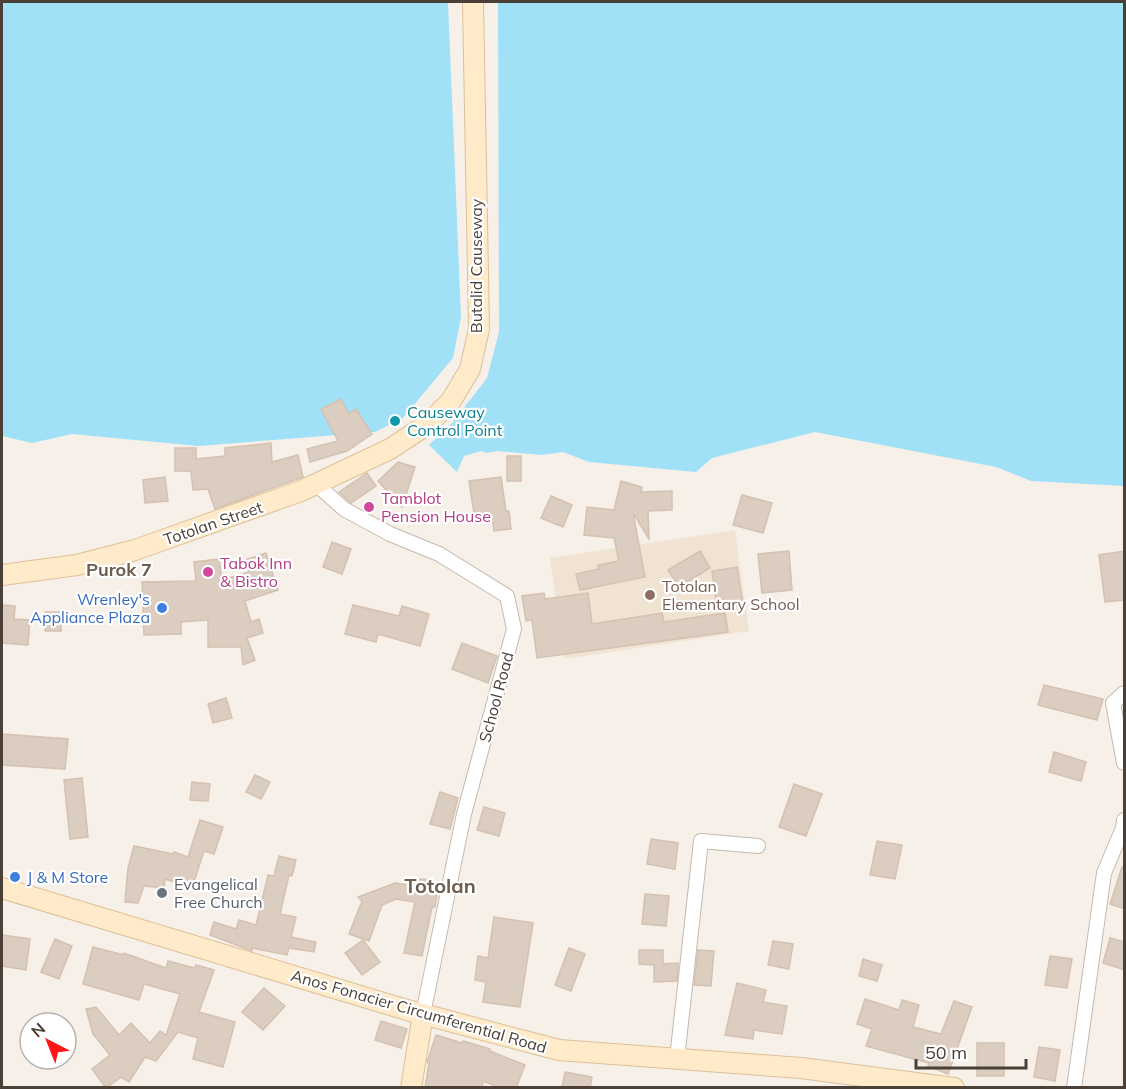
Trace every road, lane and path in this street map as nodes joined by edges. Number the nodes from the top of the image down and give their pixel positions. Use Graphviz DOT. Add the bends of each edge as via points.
graph roads {
  1 [pos="473,2"];
  2 [pos="316,484"];
  3 [pos="2,575"];
  4 [pos="1125,693"];
  5 [pos="1125,763"];
  6 [pos="1125,820"];
  7 [pos="758,846"];
  8 [pos="2,888"];
  9 [pos="423,1014"];
  10 [pos="677,1059"];
  11 [pos="411,1088"];
  12 [pos="954,1088"];
  13 [pos="1074,1088"];
  1 -- 2 [label="main road, Butalid Causeway" via="478,329 470,369 451,401 428,424 390,449"];
  2 -- 3 [label="main road, Totolan Street" via="135,550 77,565"];
  2 -- 9 [label="street, School Road" via="344,509 439,554 507,596 514,628 464,814"];
  4 -- 5 [label="street" via="1113,703"];
  6 -- 13 [label="street" via="1104,873"];
  7 -- 10 [label="street" via="701,841"];
  8 -- 9 [label="main road, Anos Fonacier Circumferential Road"];
  9 -- 10 [label="main road, Anos Fonacier Circumferential Road" via="559,1050"];
  9 -- 11 [label="main road"];
  10 -- 12 [label="main road, Anos Fonacier Circumferential Road" via="801,1068"];
}
